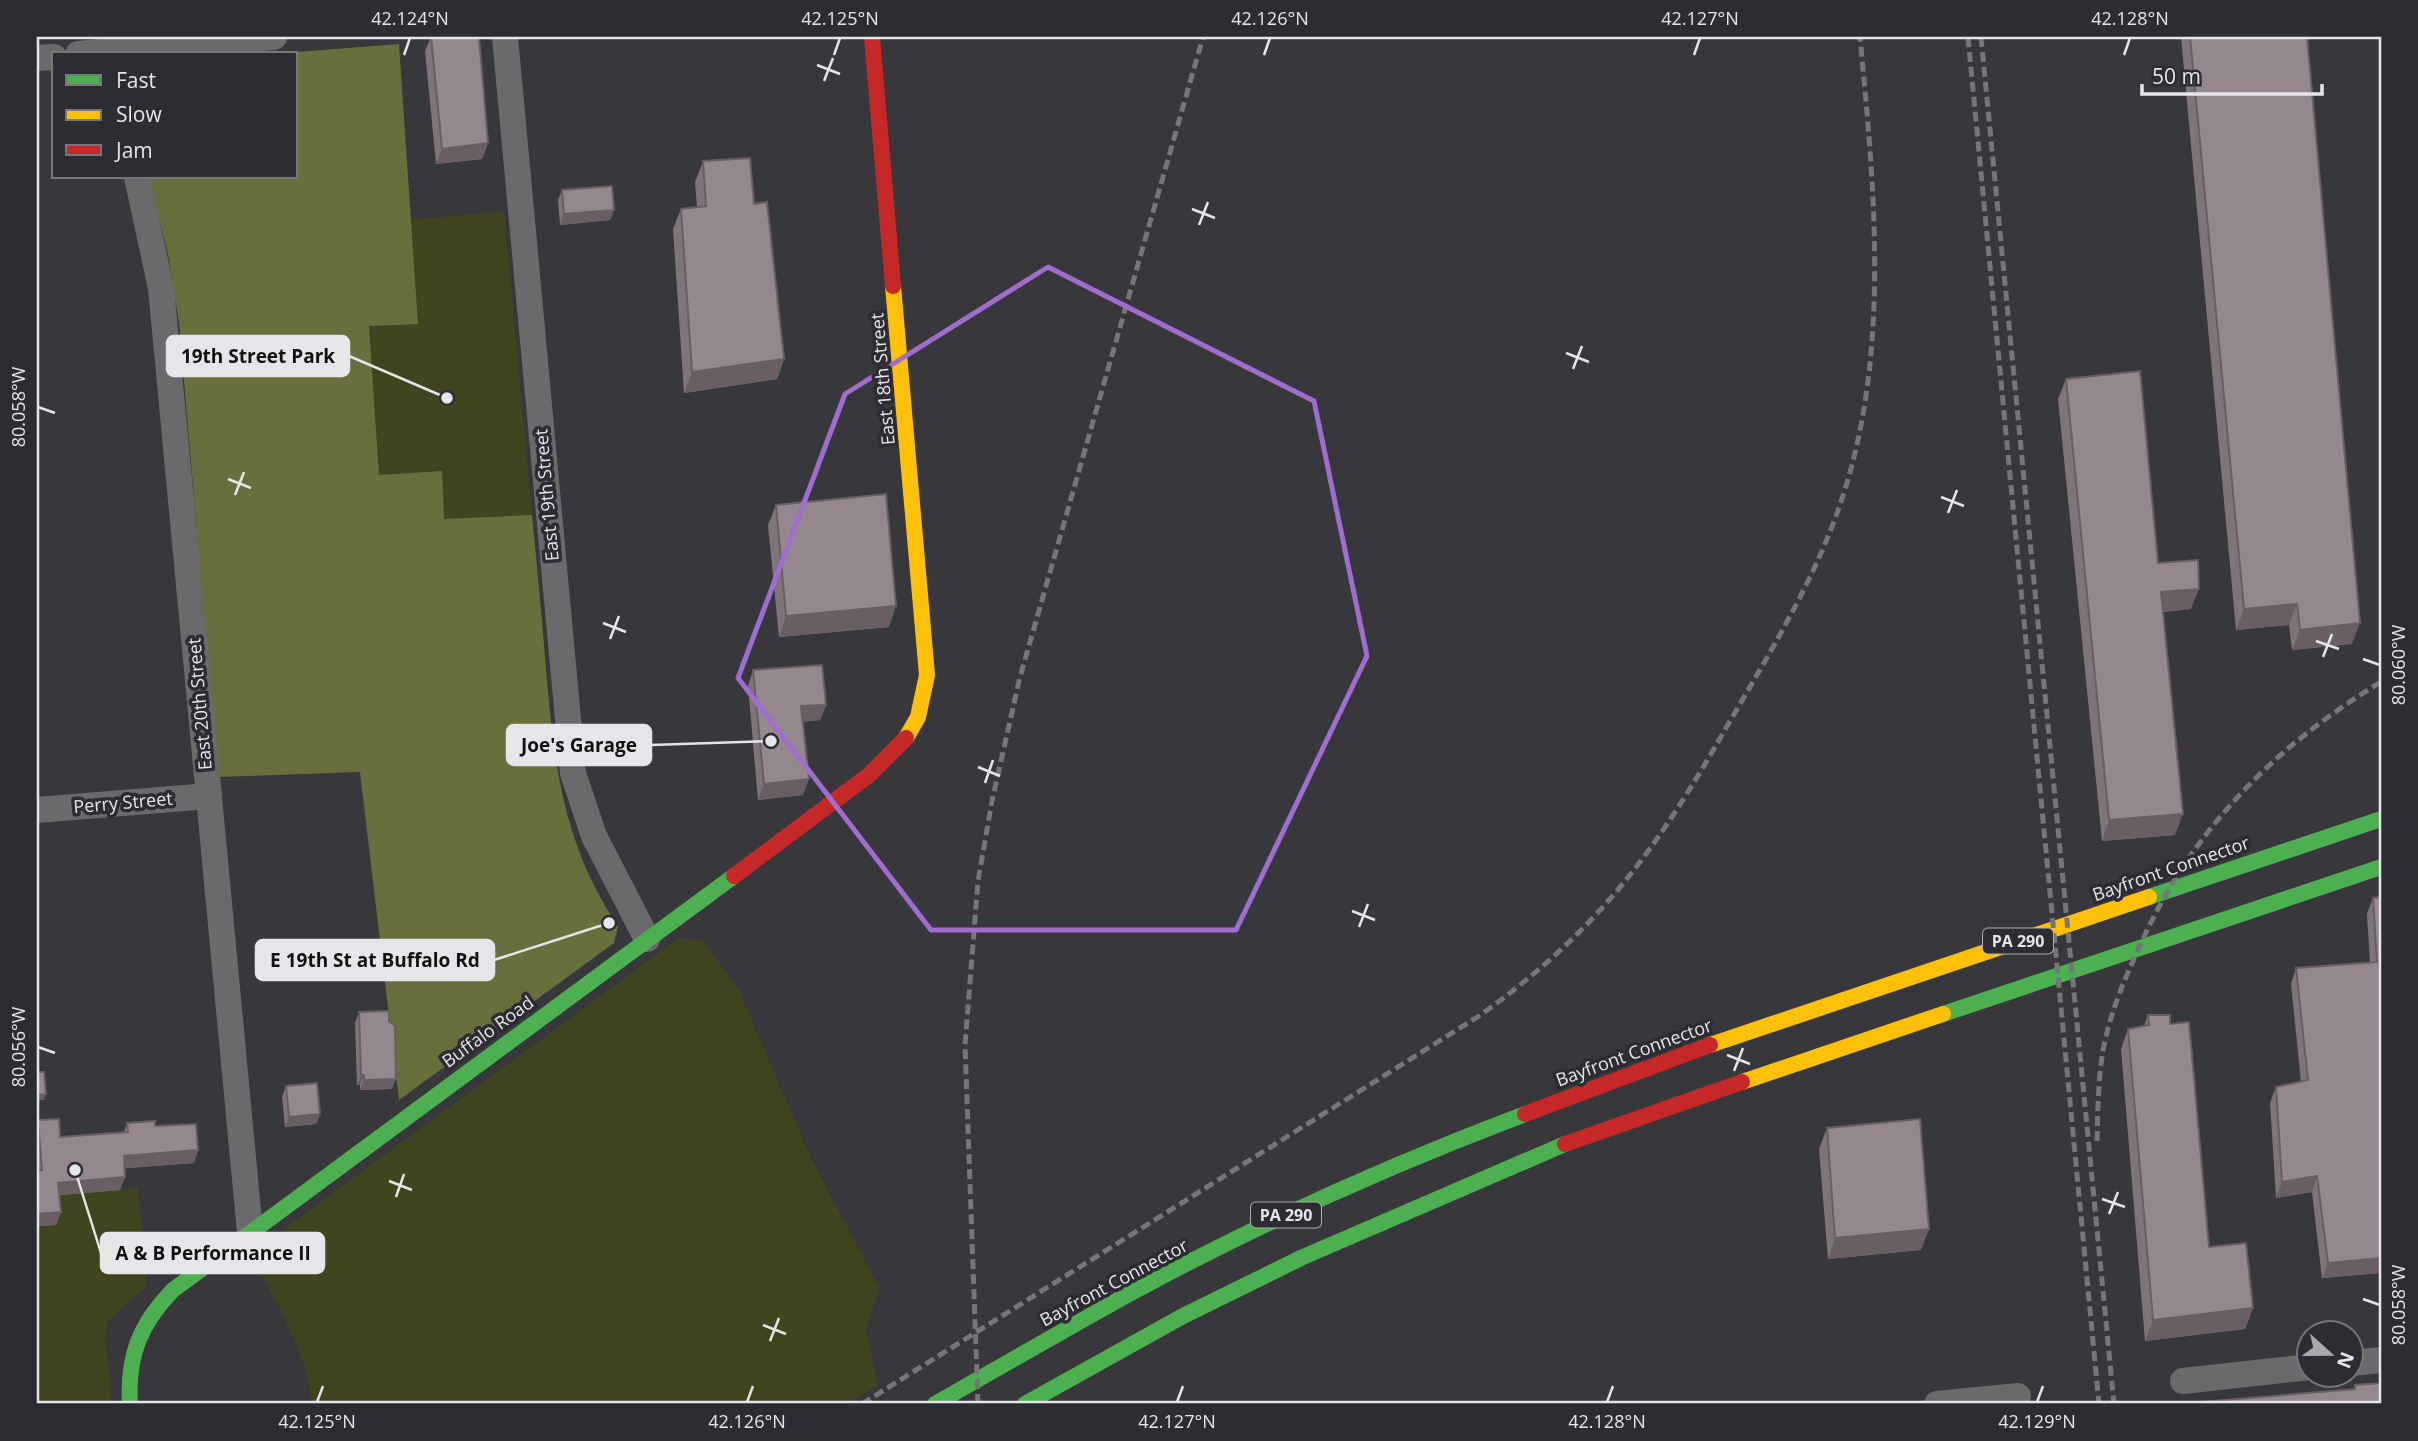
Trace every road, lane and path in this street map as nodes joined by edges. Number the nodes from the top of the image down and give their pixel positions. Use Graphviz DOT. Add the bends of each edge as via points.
graph roads {
  1 [pos="274,37"];
  2 [pos="505,37"];
  3 [pos="872,37"];
  4 [pos="126,52"];
  5 [pos="137,178"];
  6 [pos="921,718"];
  7 [pos="209,796"];
  8 [pos="37,810"];
  9 [pos="2381,819"];
  10 [pos="2381,867"];
  11 [pos="647,939"];
  12 [pos="250,1233"];
  13 [pos="2296,1368"];
  14 [pos="2183,1381"];
  15 [pos="2018,1396"];
  16 [pos="130,1404"];
  17 [pos="935,1404"];
  18 [pos="1026,1404"];
  19 [pos="1937,1404"];
  1 -- 4 [label="street"];
  2 -- 11 [label="street, East 19th Street" via="573,773 594,836"];
  3 -- 6 [label="main road, East 18th Street" via="927,675"];
  5 -- 7 [label="street, East 20th Street" via="161,289"];
  6 -- 11 [label="main road, Buffalo Road" via="888,758 835,802"];
  7 -- 8 [label="street, Perry Street"];
  7 -- 12 [label="street, East 20th Street"];
  9 -- 17 [label="main road, Bayfront Connector / PA 290" via="1655,1064 1454,1141 1287,1215 1131,1293"];
  10 -- 18 [label="main road, PA 290" via="1670,1105 1474,1181 1183,1316"];
  11 -- 12 [label="main road, Buffalo Road"];
  12 -- 16 [label="main road, Buffalo Road" via="201,1267 152,1310 130,1356"];
  13 -- 14 [label="street"];
  15 -- 19 [label="street"];
}
